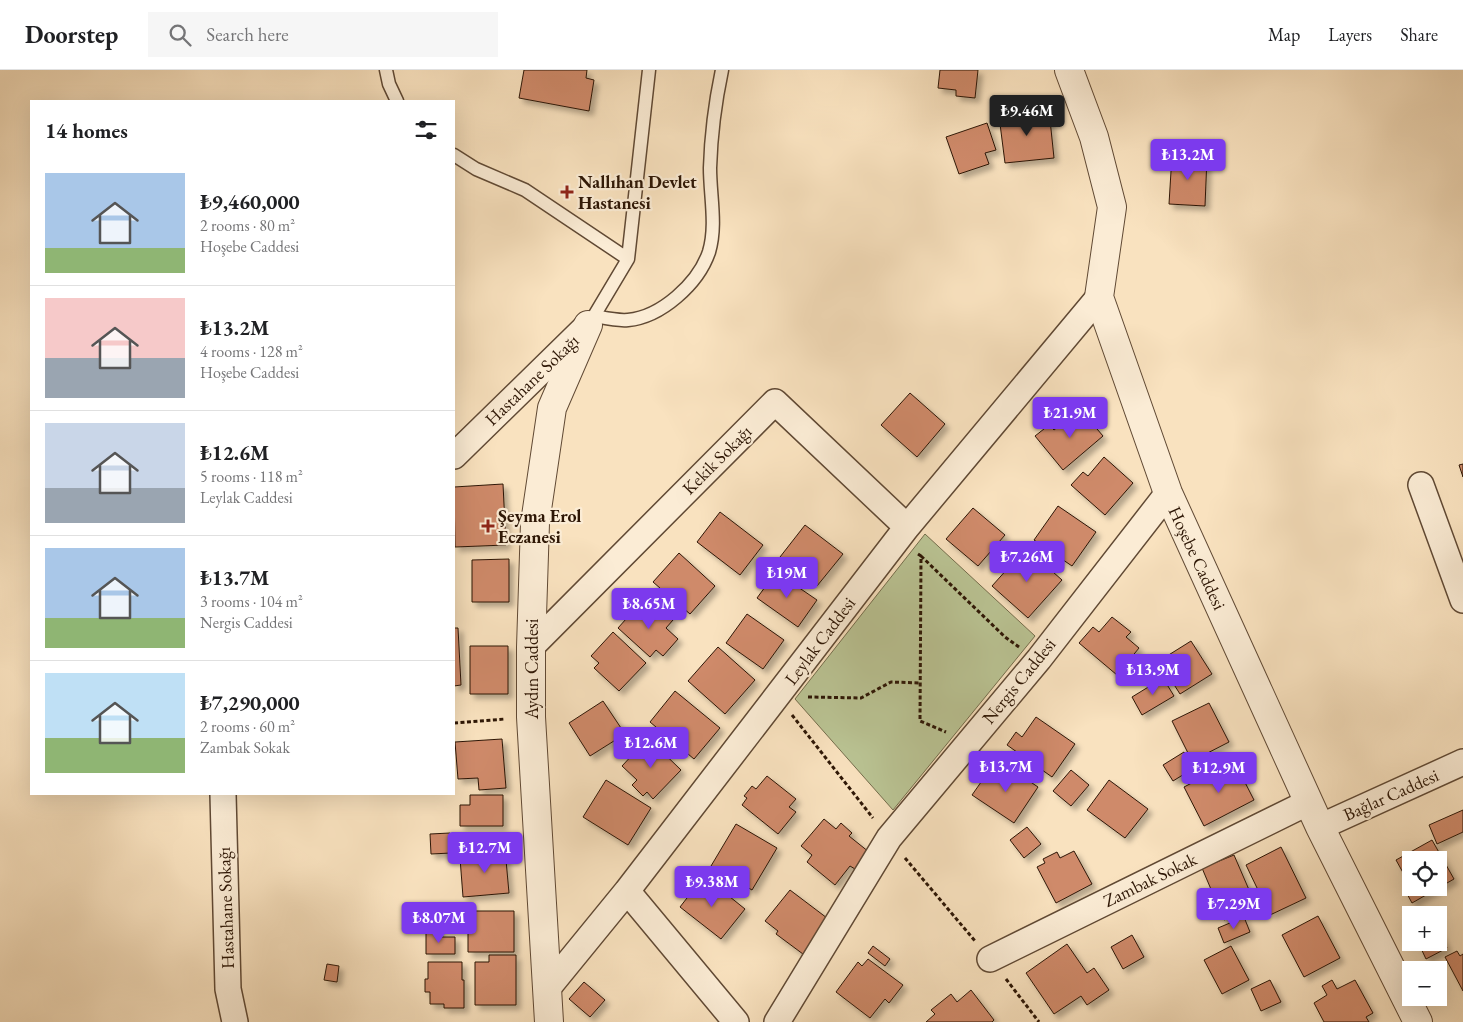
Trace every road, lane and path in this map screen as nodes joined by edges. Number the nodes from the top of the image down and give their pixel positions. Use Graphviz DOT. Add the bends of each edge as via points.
graph roads {
  1 [pos="386,70"];
  2 [pos="649,70"];
  3 [pos="722,70"];
  4 [pos="1069,70"];
  5 [pos="397,100"];
  6 [pos="455,156"];
  7 [pos="628,259"];
  8 [pos="1099,297"];
  9 [pos="591,320"];
  10 [pos="455,455"];
  11 [pos="1421,485"];
  12 [pos="1168,493"];
  13 [pos="902,533"];
  14 [pos="921,556"];
  15 [pos="1463,600"];
  16 [pos="531,647"];
  17 [pos="1039,659"];
  18 [pos="532,717"];
  19 [pos="455,723"];
  20 [pos="969,742"];
  21 [pos="1463,762"];
  22 [pos="222,795"];
  23 [pos="1309,802"];
  24 [pos="1320,827"];
  25 [pos="627,891"];
  26 [pos="990,959"];
  27 [pos="547,990"];
  28 [pos="235,1022"];
  29 [pos="549,1022"];
  30 [pos="736,1022"];
  31 [pos="777,1022"];
  32 [pos="1418,1022"];
  1 -- 5 [label="lane"];
  2 -- 7 [label="lane"];
  3 -- 9 [label="lane" via="712,131 712,239 703,265 687,287 652,313 638,318"];
  4 -- 8 [label="street, Hoşebe Caddesi" via="1094,137 1112,207"];
  6 -- 7 [label="lane" via="524,190"];
  7 -- 9 [label="lane"];
  8 -- 12 [label="street, Hoşebe Caddesi"];
  8 -- 13 [label="street, Leylak Caddesi"];
  9 -- 10 [label="street, Hastahane Sokağı"];
  9 -- 16 [label="street, Aydın Caddesi" via="552,408 535,523"];
  11 -- 15 [label="street"];
  12 -- 17 [label="street, Nergis Caddesi"];
  12 -- 23 [label="street, Hoşebe Caddesi"];
  13 -- 14 [label="path"];
  13 -- 16 [label="street, Kekik Sokağı" via="775,402"];
  13 -- 25 [label="street, Leylak Caddesi"];
  14 -- 17 [label="path" via="1005,637"];
  14 -- 20 [label="path" via="920,721"];
  16 -- 18 [label="street, Aydın Caddesi"];
  17 -- 20 [label="street, Nergis Caddesi"];
  18 -- 19 [label="path"];
  18 -- 27 [label="street, Aydın Caddesi"];
  20 -- 31 [label="street, Nergis Caddesi" via="889,838"];
  21 -- 24 [label="street, Bağlar Caddesi"];
  22 -- 28 [label="street, Hastahane Sokağı" via="228,989"];
  23 -- 24 [label="street, Hoşebe Caddesi"];
  23 -- 26 [label="street, Zambak Sokak"];
  24 -- 32 [label="street, Hoşebe Caddesi"];
  25 -- 27 [label="street, Leylak Caddesi"];
  25 -- 30 [label="street"];
  27 -- 29 [label="street, Aydın Caddesi"];
}
